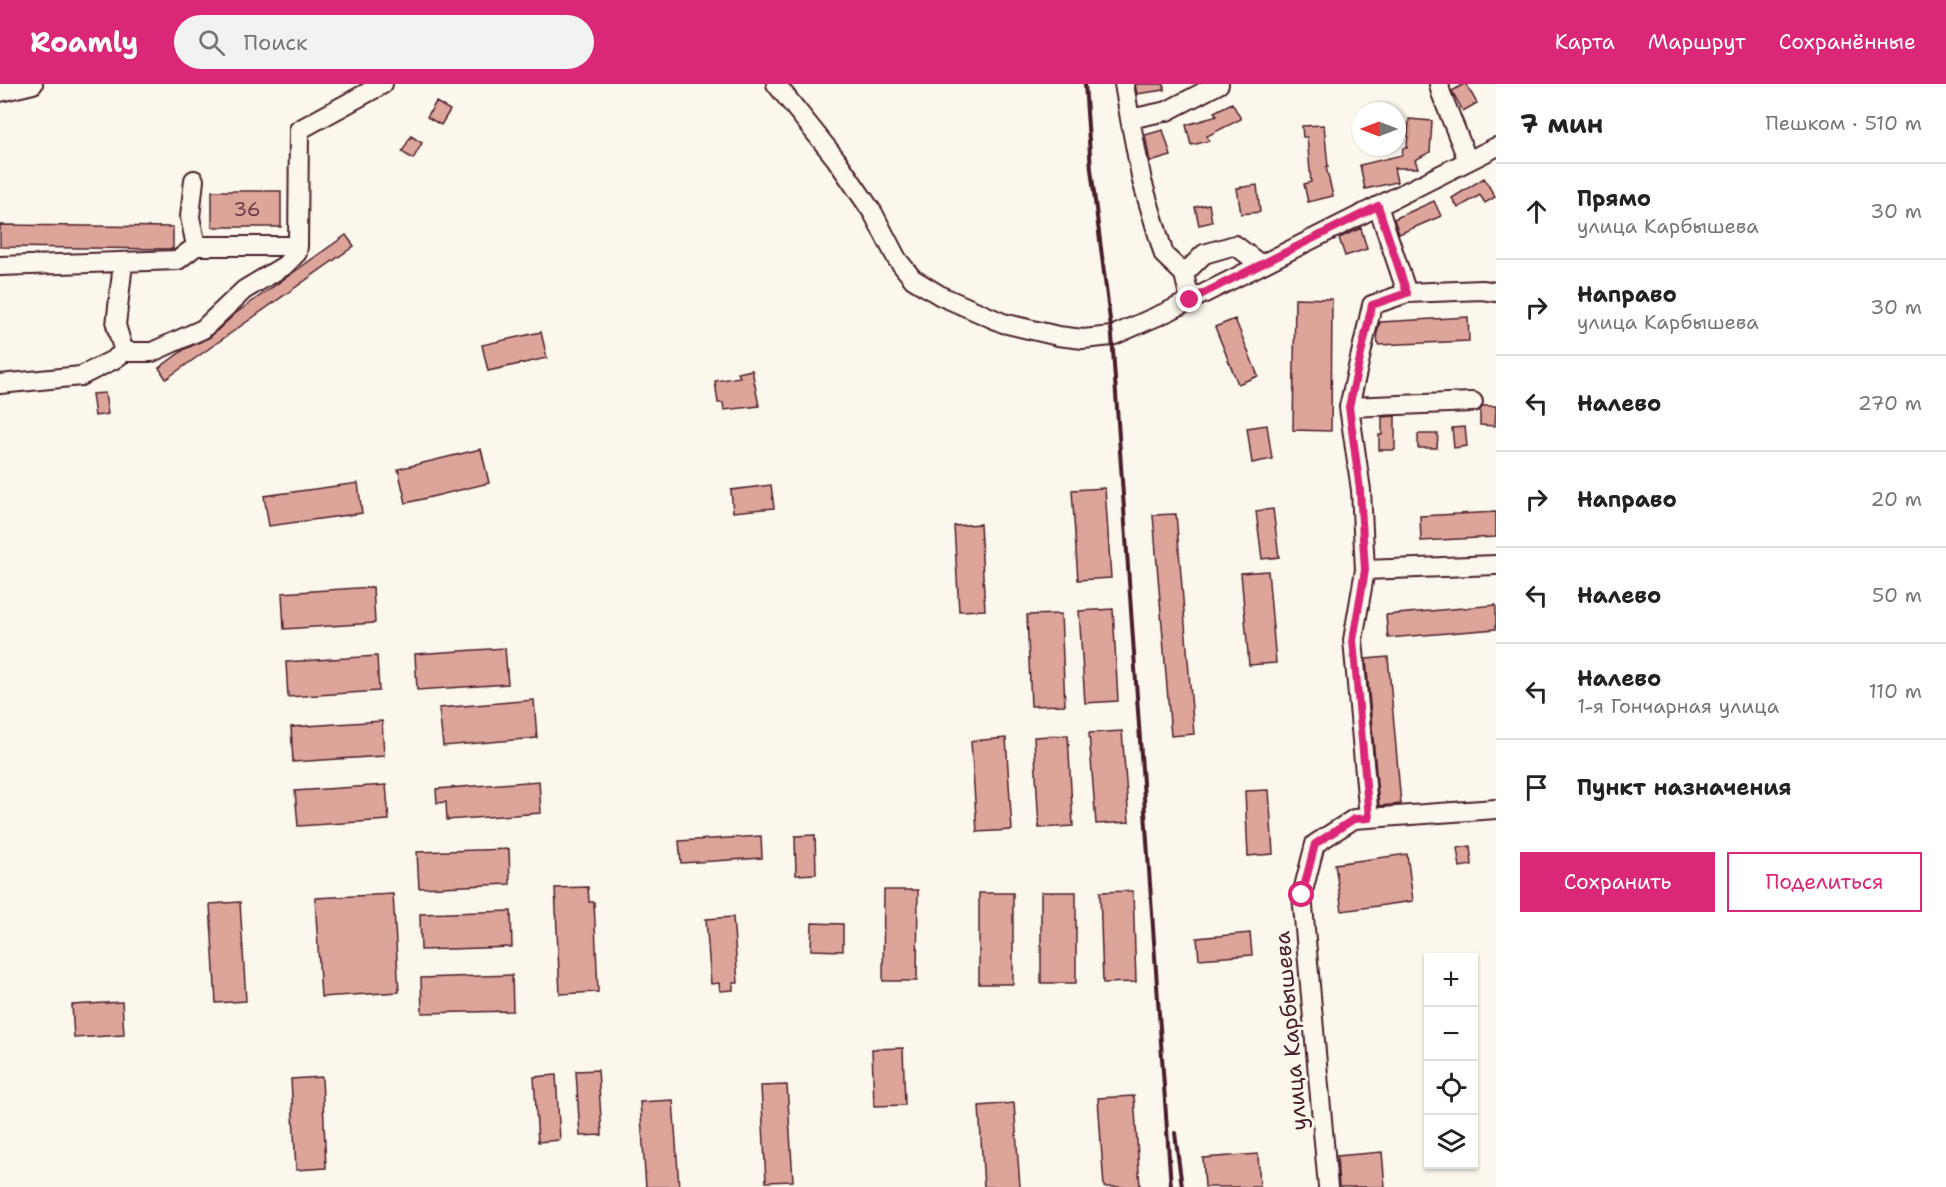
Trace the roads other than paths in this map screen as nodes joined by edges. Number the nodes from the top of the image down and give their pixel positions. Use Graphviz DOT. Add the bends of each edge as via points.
graph roads {
  1 [pos="33,84"];
  2 [pos="383,84"];
  3 [pos="776,84"];
  4 [pos="1124,84"];
  5 [pos="1219,84"];
  6 [pos="1439,84"];
  7 [pos="0,92"];
  8 [pos="1130,119"];
  9 [pos="1496,147"];
  10 [pos="1468,161"];
  11 [pos="194,180"];
  12 [pos="1378,206"];
  13 [pos="196,246"];
  14 [pos="298,246"];
  15 [pos="123,263"];
  16 [pos="1261,265"];
  17 [pos="0,266"];
  18 [pos="1184,274"];
  19 [pos="1496,291"];
  20 [pos="1407,293"];
  21 [pos="1190,300"];
  22 [pos="124,352"];
  23 [pos="1,383"];
  24 [pos="1473,402"];
  25 [pos="1349,407"];
  26 [pos="1496,565"];
  27 [pos="1365,570"];
  28 [pos="1496,809"];
  29 [pos="1369,818"];
  30 [pos="1328,1187"];
  1 -- 7 [label="street"];
  2 -- 14 [label="street" via="299,130"];
  3 -- 21 [label="street" via="873,213 897,259 913,279 941,296 1003,323 1083,339 1112,336"];
  4 -- 8 [label="street"];
  5 -- 8 [label="street" via="1167,111"];
  6 -- 10 [label="street"];
  8 -- 18 [label="street" via="1142,181 1164,255"];
  9 -- 10 [label="street"];
  10 -- 12 [label="street"];
  11 -- 13 [label="street" via="190,217"];
  12 -- 16 [label="street"];
  12 -- 20 [label="street"];
  13 -- 14 [label="street"];
  13 -- 15 [label="street" via="178,260"];
  14 -- 22 [label="street" via="297,253 284,266 244,290 203,329 152,352"];
  15 -- 17 [label="street"];
  15 -- 22 [label="street" via="116,325"];
  16 -- 18 [label="street" via="1235,245 1204,254"];
  16 -- 21 [label="street"];
  18 -- 21 [label="street"];
  19 -- 20 [label="street"];
  20 -- 25 [label="street" via="1372,305"];
  22 -- 23 [label="street" via="81,376"];
  24 -- 25 [label="street"];
  25 -- 27 [label="street"];
  26 -- 27 [label="street"];
  27 -- 29 [label="street" via="1353,640"];
  28 -- 29 [label="street, улица Карбышева"];
  29 -- 30 [label="street, улица Карбышева" via="1354,819 1315,844 1302,895"];
}
